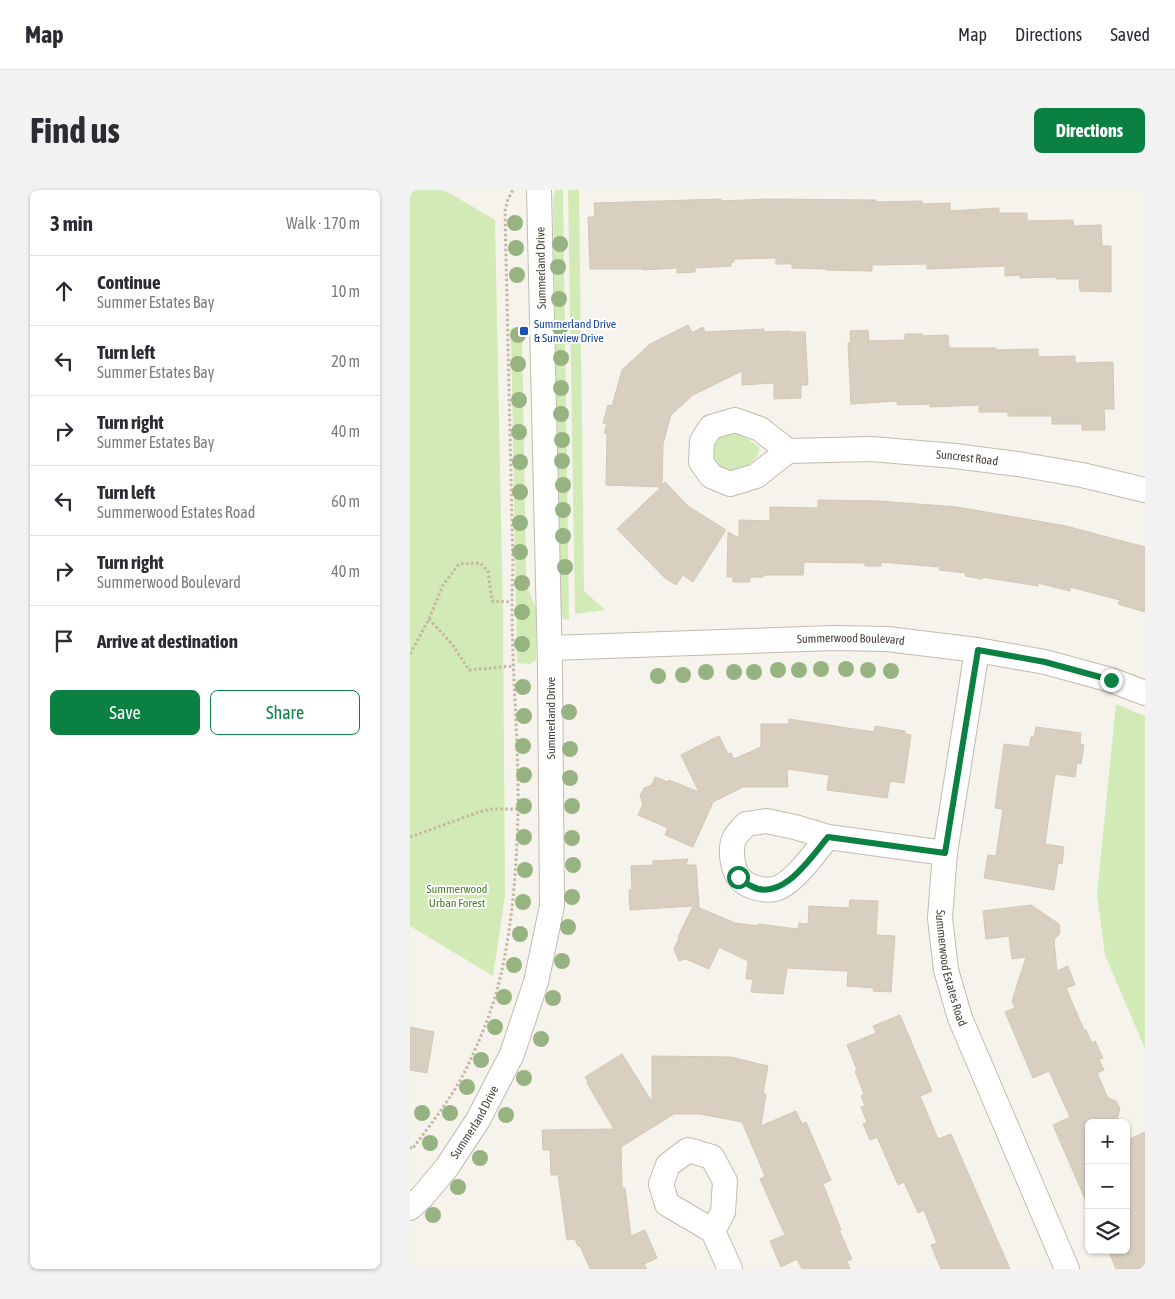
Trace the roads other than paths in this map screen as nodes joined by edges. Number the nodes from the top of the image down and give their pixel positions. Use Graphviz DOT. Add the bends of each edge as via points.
graph roads {
  1 [pos="539,190"];
  2 [pos="788,451"];
  3 [pos="1145,490"];
  4 [pos="550,648"];
  5 [pos="978,650"];
  6 [pos="1145,693"];
  7 [pos="828,837"];
  8 [pos="945,853"];
  9 [pos="410,1208"];
  10 [pos="713,1231"];
  11 [pos="730,1269"];
  12 [pos="1067,1269"];
  1 -- 4 [label="street, Summerland Drive"];
  2 -- 3 [label="street, Suncrest Road" via="872,449 955,456 1082,475"];
  4 -- 5 [label="street, Summerwood Boulevard" via="832,638 887,639"];
  4 -- 9 [label="street, Summerland Drive" via="552,906 536,982 512,1054 478,1120 446,1167"];
  5 -- 6 [label="street, Summerwood Boulevard" via="1045,662"];
  5 -- 8 [label="street, Summerwood Estates Road"];
  7 -- 8 [label="street"];
  8 -- 12 [label="street, Summerwood Estates Road" via="940,918 952,993"];
  10 -- 11 [label="street"];
}
